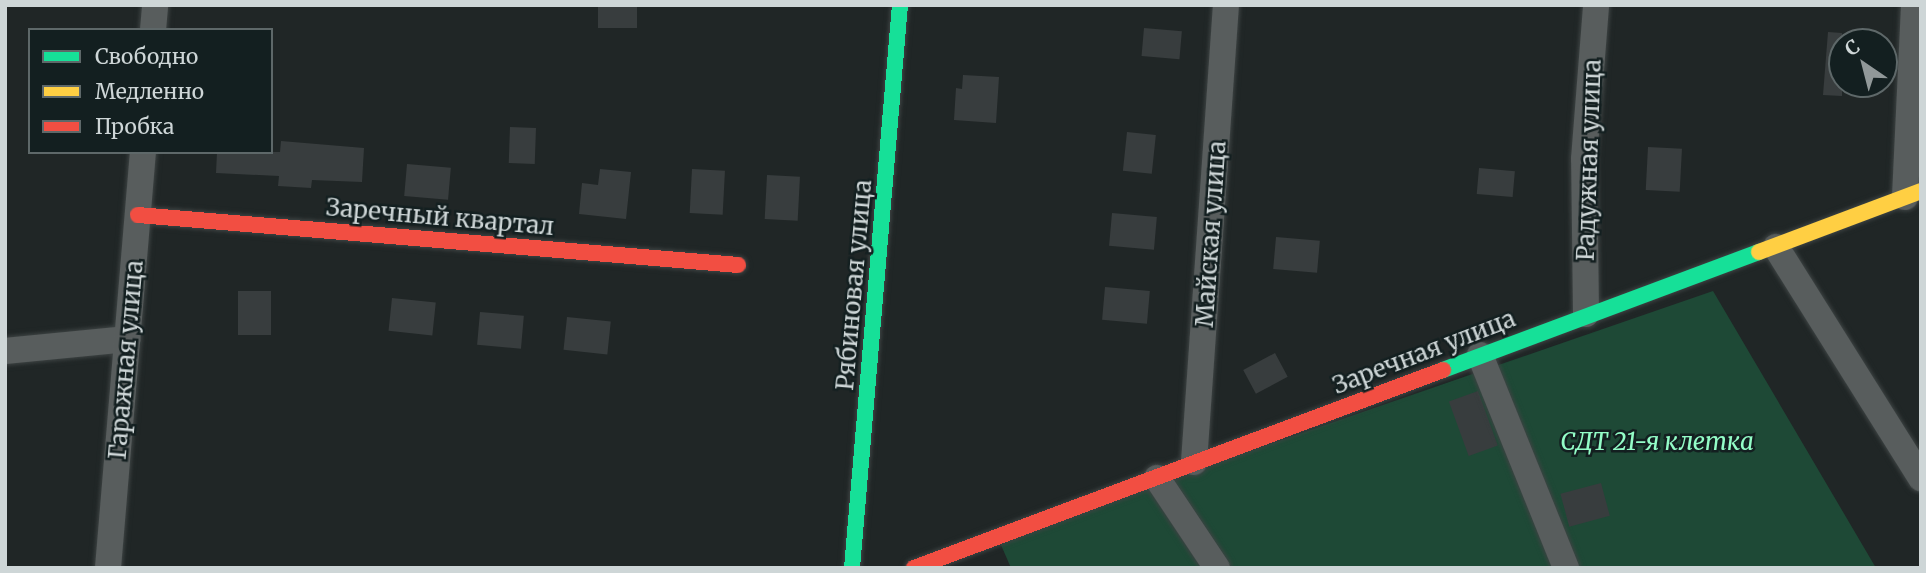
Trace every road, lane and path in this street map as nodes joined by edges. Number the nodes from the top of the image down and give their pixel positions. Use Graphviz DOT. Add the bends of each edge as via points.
graph roads {
  1 [pos="155,5"];
  2 [pos="900,5"];
  3 [pos="1226,5"];
  4 [pos="1595,5"];
  5 [pos="1914,5"];
  6 [pos="153,28"];
  7 [pos="143,154"];
  8 [pos="1913,194"];
  9 [pos="138,215"];
  10 [pos="1776,247"];
  11 [pos="738,264"];
  12 [pos="1586,314"];
  13 [pos="127,339"];
  14 [pos="5,351"];
  15 [pos="1480,355"];
  16 [pos="1194,462"];
  17 [pos="1157,478"];
  18 [pos="1921,478"];
  19 [pos="946,562"];
  20 [pos="108,568"];
  21 [pos="852,568"];
  22 [pos="915,568"];
  23 [pos="1217,568"];
  24 [pos="1566,568"];
  1 -- 6 [label="street"];
  2 -- 21 [label="street, Рябиновая улица"];
  3 -- 16 [label="street, Майская улица"];
  4 -- 12 [label="street, Радужная улица" via="1584,159"];
  5 -- 8 [label="street"];
  7 -- 9 [label="street, Гаражная улица"];
  8 -- 10 [label="street, Заречная улица"];
  9 -- 11 [label="street, Заречный квартал"];
  9 -- 13 [label="street, Гаражная улица"];
  10 -- 12 [label="street, Заречная улица"];
  10 -- 18 [label="street"];
  12 -- 15 [label="street, Заречная улица"];
  13 -- 14 [label="street"];
  13 -- 20 [label="street, Гаражная улица"];
  15 -- 16 [label="street, Заречная улица"];
  15 -- 24 [label="street"];
  16 -- 17 [label="street, Заречная улица"];
  17 -- 19 [label="street, Заречная улица"];
  17 -- 23 [label="street"];
  19 -- 22 [label="street, Заречная улица"];
}
